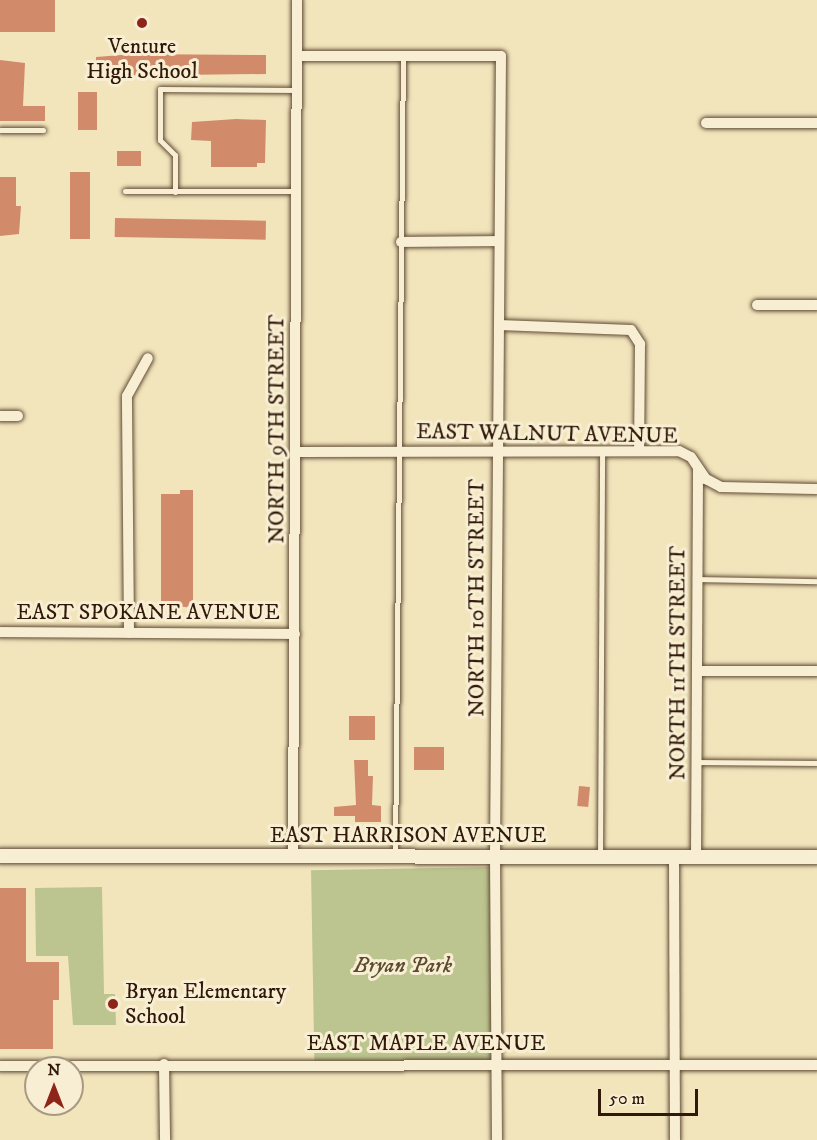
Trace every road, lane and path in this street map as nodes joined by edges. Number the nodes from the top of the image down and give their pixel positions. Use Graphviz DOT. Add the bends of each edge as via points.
graph roads {
  1 [pos="297,0"];
  2 [pos="297,56"];
  3 [pos="403,57"];
  4 [pos="297,90"];
  5 [pos="705,123"];
  6 [pos="817,123"];
  7 [pos="0,130"];
  8 [pos="43,130"];
  9 [pos="125,191"];
  10 [pos="297,191"];
  11 [pos="175,192"];
  12 [pos="499,241"];
  13 [pos="401,242"];
  14 [pos="757,304"];
  15 [pos="817,305"];
  16 [pos="500,325"];
  17 [pos="148,358"];
  18 [pos="0,416"];
  19 [pos="18,416"];
  20 [pos="399,451"];
  21 [pos="497,451"];
  22 [pos="602,451"];
  23 [pos="639,451"];
  24 [pos="297,452"];
  25 [pos="698,469"];
  26 [pos="817,489"];
  27 [pos="697,579"];
  28 [pos="817,581"];
  29 [pos="0,632"];
  30 [pos="129,633"];
  31 [pos="295,634"];
  32 [pos="697,671"];
  33 [pos="817,671"];
  34 [pos="697,762"];
  35 [pos="817,763"];
  36 [pos="0,856"];
  37 [pos="293,857"];
  38 [pos="395,857"];
  39 [pos="495,857"];
  40 [pos="600,857"];
  41 [pos="674,857"];
  42 [pos="696,857"];
  43 [pos="817,857"];
  44 [pos="497,1063"];
  45 [pos="164,1064"];
  46 [pos="675,1064"];
  47 [pos="817,1065"];
  48 [pos="0,1066"];
  49 [pos="165,1140"];
  50 [pos="497,1140"];
  51 [pos="675,1140"];
  1 -- 2 [label="street, NORTH 9TH STREET"];
  2 -- 3 [label="street"];
  2 -- 4 [label="street, NORTH 9TH STREET"];
  3 -- 12 [label="street, NORTH 10TH STREET" via="501,56"];
  3 -- 13 [label="lane"];
  4 -- 10 [label="street, NORTH 9TH STREET"];
  4 -- 11 [label="lane" via="160,89 160,140 175,155"];
  5 -- 6 [label="street"];
  7 -- 8 [label="lane"];
  9 -- 11 [label="lane"];
  10 -- 11 [label="lane"];
  10 -- 24 [label="street, NORTH 9TH STREET"];
  12 -- 13 [label="street"];
  12 -- 16 [label="street, NORTH 10TH STREET"];
  13 -- 20 [label="lane"];
  14 -- 15 [label="street"];
  16 -- 21 [label="street, NORTH 10TH STREET"];
  16 -- 23 [label="street" via="624,327 636,334 640,344"];
  17 -- 30 [label="street" via="127,396"];
  18 -- 19 [label="street"];
  20 -- 21 [label="street, EAST WALNUT AVENUE"];
  20 -- 24 [label="street, EAST WALNUT AVENUE"];
  20 -- 38 [label="lane"];
  21 -- 22 [label="street, EAST WALNUT AVENUE"];
  21 -- 39 [label="street, NORTH 10TH STREET"];
  22 -- 23 [label="street, EAST WALNUT AVENUE"];
  22 -- 40 [label="lane"];
  23 -- 25 [label="street, EAST WALNUT AVENUE" via="679,451 691,457"];
  24 -- 31 [label="street, NORTH 9TH STREET"];
  25 -- 26 [label="street, EAST WALNUT AVENUE" via="705,479 721,487"];
  25 -- 27 [label="street, NORTH 11TH STREET"];
  27 -- 28 [label="lane"];
  27 -- 32 [label="street, NORTH 11TH STREET"];
  29 -- 30 [label="street, EAST SPOKANE AVENUE"];
  30 -- 31 [label="street, EAST SPOKANE AVENUE"];
  31 -- 37 [label="street, NORTH 9TH STREET"];
  32 -- 33 [label="street"];
  32 -- 34 [label="street, NORTH 11TH STREET"];
  34 -- 35 [label="lane"];
  34 -- 42 [label="street, NORTH 11TH STREET"];
  36 -- 37 [label="street, EAST HARRISON AVENUE"];
  37 -- 38 [label="street, EAST HARRISON AVENUE"];
  38 -- 39 [label="street, EAST HARRISON AVENUE"];
  39 -- 40 [label="street, EAST HARRISON AVENUE"];
  39 -- 44 [label="street, NORTH 10TH STREET"];
  40 -- 41 [label="street, EAST HARRISON AVENUE"];
  41 -- 42 [label="street, EAST HARRISON AVENUE"];
  41 -- 46 [label="street"];
  42 -- 43 [label="street, EAST HARRISON AVENUE"];
  44 -- 45 [label="street, EAST MAPLE AVENUE"];
  44 -- 46 [label="street, EAST MAPLE AVENUE"];
  44 -- 50 [label="street, NORTH 10TH STREET"];
  45 -- 48 [label="street, EAST MAPLE AVENUE"];
  45 -- 49 [label="street"];
  46 -- 47 [label="street, EAST MAPLE AVENUE"];
  46 -- 51 [label="street"];
}
